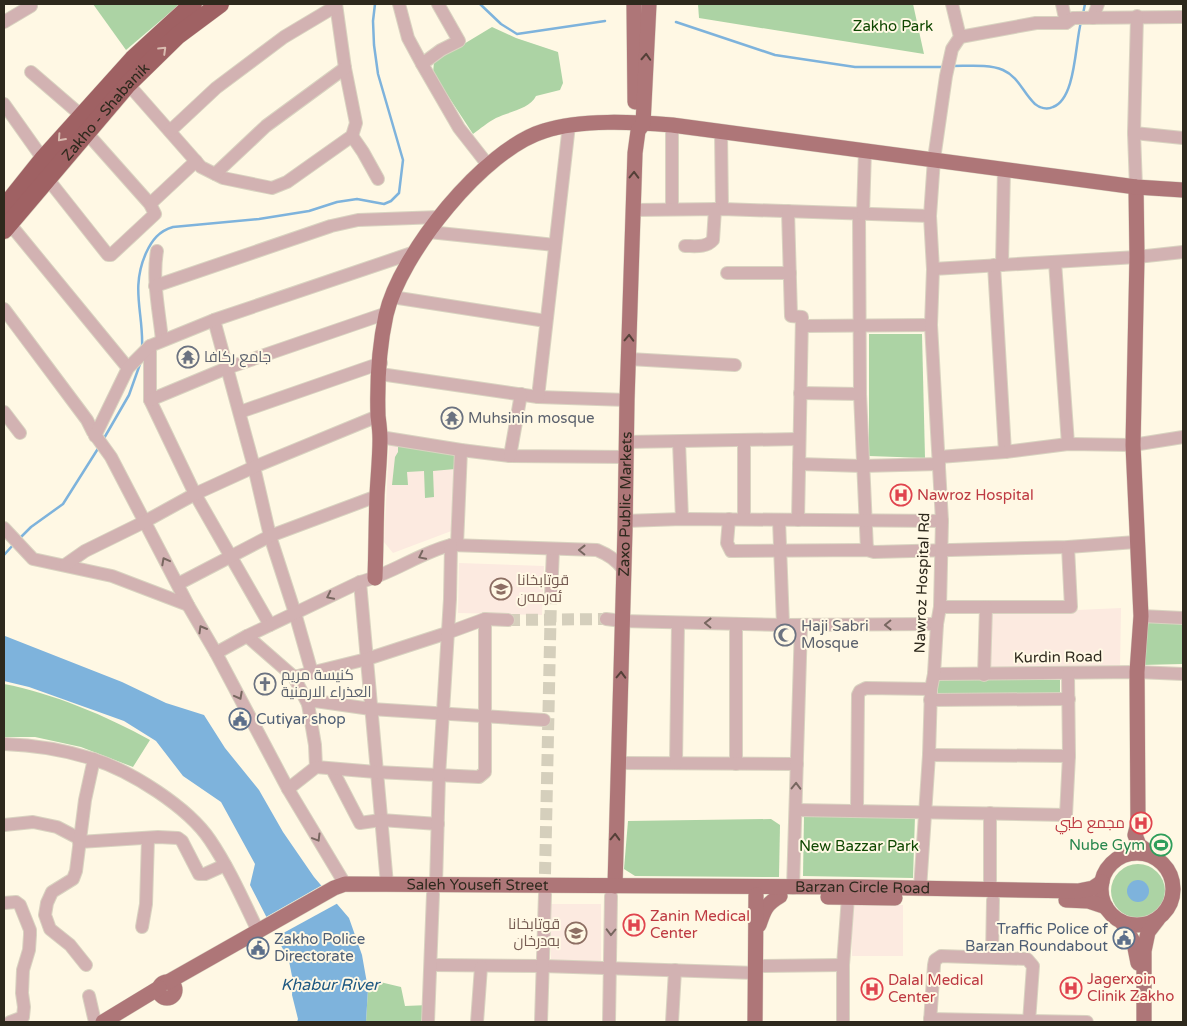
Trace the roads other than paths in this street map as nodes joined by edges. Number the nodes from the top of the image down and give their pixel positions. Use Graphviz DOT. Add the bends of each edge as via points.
graph roads {
  1 [pos="193,4"];
  2 [pos="220,4"];
  3 [pos="399,4"];
  4 [pos="438,4"];
  5 [pos="634,4"];
  6 [pos="649,4"];
  7 [pos="952,4"];
  8 [pos="1062,4"];
  9 [pos="1098,4"];
  10 [pos="336,5"];
  11 [pos="30,6"];
  12 [pos="1137,16"];
  13 [pos="1183,17"];
  14 [pos="1094,18"];
  15 [pos="1070,20"];
  16 [pos="4,22"];
  17 [pos="960,37"];
  18 [pos="422,64"];
  19 [pos="345,68"];
  20 [pos="31,72"];
  21 [pos="128,84"];
  22 [pos="4,104"];
  23 [pos="84,124"];
  24 [pos="639,124"];
  25 [pos="569,125"];
  26 [pos="672,125"];
  27 [pos="170,131"];
  28 [pos="721,132"];
  29 [pos="1134,133"];
  30 [pos="352,136"];
  31 [pos="1183,138"];
  32 [pos="865,150"];
  33 [pos="43,159"];
  34 [pos="934,159"];
  35 [pos="196,161"];
  36 [pos="488,165"];
  37 [pos="1004,169"];
  38 [pos="215,174"];
  39 [pos="47,178"];
  40 [pos="378,178"];
  41 [pos="1136,187"];
  42 [pos="1183,190"];
  43 [pos="152,207"];
  44 [pos="672,209"];
  45 [pos="719,209"];
  46 [pos="633,210"];
  47 [pos="788,211"];
  48 [pos="861,214"];
  49 [pos="930,216"];
  50 [pos="440,217"];
  51 [pos="6,221"];
  52 [pos="429,232"];
  53 [pos="555,245"];
  54 [pos="685,246"];
  55 [pos="157,251"];
  56 [pos="415,252"];
  57 [pos="1183,252"];
  58 [pos="1137,256"];
  59 [pos="1055,262"];
  60 [pos="998,265"];
  61 [pos="933,269"];
  62 [pos="727,273"];
  63 [pos="790,273"];
  64 [pos="155,286"];
  65 [pos="392,297"];
  66 [pos="4,308"];
  67 [pos="387,313"];
  68 [pos="214,320"];
  69 [pos="546,321"];
  70 [pos="4,322"];
  71 [pos="931,325"];
  72 [pos="802,326"];
  73 [pos="859,326"];
  74 [pos="162,340"];
  75 [pos="148,347"];
  76 [pos="629,360"];
  77 [pos="735,364"];
  78 [pos="130,365"];
  79 [pos="227,368"];
  80 [pos="380,368"];
  81 [pos="800,393"];
  82 [pos="521,394"];
  83 [pos="860,394"];
  84 [pos="538,397"];
  85 [pos="150,400"];
  86 [pos="626,400"];
  87 [pos="4,412"];
  88 [pos="240,412"];
  89 [pos="378,416"];
  90 [pos="20,433"];
  91 [pos="95,435"];
  92 [pos="380,436"];
  93 [pos="1183,437"];
  94 [pos="799,439"];
  95 [pos="744,440"];
  96 [pos="679,442"];
  97 [pos="1068,444"];
  98 [pos="1133,445"];
  99 [pos="461,450"];
  100 [pos="626,450"];
  101 [pos="1005,452"];
  102 [pos="510,456"];
  103 [pos="939,460"];
  104 [pos="799,464"];
  105 [pos="862,466"];
  106 [pos="254,467"];
  107 [pos="195,494"];
  108 [pos="377,496"];
  109 [pos="682,518"];
  110 [pos="729,519"];
  111 [pos="744,519"];
  112 [pos="864,519"];
  113 [pos="778,520"];
  114 [pos="798,520"];
  115 [pos="625,521"];
  116 [pos="942,521"];
  117 [pos="144,522"];
  118 [pos="4,528"];
  119 [pos="270,536"];
  120 [pos="1136,542"];
  121 [pos="453,545"];
  122 [pos="1068,547"];
  123 [pos="553,550"];
  124 [pos="780,550"];
  125 [pos="866,550"];
  126 [pos="941,550"];
  127 [pos="231,557"];
  128 [pos="65,565"];
  129 [pos="624,570"];
  130 [pos="375,578"];
  131 [pos="360,582"];
  132 [pos="178,584"];
  133 [pos="551,596"];
  134 [pos="188,604"];
  135 [pos="940,607"];
  136 [pos="986,607"];
  137 [pos="295,613"];
  138 [pos="1141,616"];
  139 [pos="1183,618"];
  140 [pos="485,619"];
  141 [pos="606,619"];
  142 [pos="508,620"];
  143 [pos="622,621"];
  144 [pos="678,622"];
  145 [pos="736,624"];
  146 [pos="937,624"];
  147 [pos="270,625"];
  148 [pos="783,625"];
  149 [pos="801,625"];
  150 [pos="447,634"];
  151 [pos="247,636"];
  152 [pos="216,653"];
  153 [pos="366,659"];
  154 [pos="312,672"];
  155 [pos="1137,672"];
  156 [pos="934,674"];
  157 [pos="1068,674"];
  158 [pos="1183,674"];
  159 [pos="984,675"];
  160 [pos="294,677"];
  161 [pos="930,694"];
  162 [pos="1069,699"];
  163 [pos="308,704"];
  164 [pos="371,709"];
  165 [pos="442,714"];
  166 [pos="484,717"];
  167 [pos="544,720"];
  168 [pos="4,744"];
  169 [pos="929,755"];
  170 [pos="1069,756"];
  171 [pos="94,759"];
  172 [pos="618,763"];
  173 [pos="676,763"];
  174 [pos="736,764"];
  175 [pos="797,764"];
  176 [pos="316,767"];
  177 [pos="332,769"];
  178 [pos="376,772"];
  179 [pos="439,776"];
  180 [pos="288,789"];
  181 [pos="796,810"];
  182 [pos="857,810"];
  183 [pos="924,811"];
  184 [pos="990,813"];
  185 [pos="381,820"];
  186 [pos="1138,823"];
  187 [pos="438,824"];
  188 [pos="4,825"];
  189 [pos="199,826"];
  190 [pos="148,838"];
  191 [pos="79,841"];
  192 [pos="182,841"];
  193 [pos="1124,855"];
  194 [pos="1157,858"];
  195 [pos="225,864"];
  196 [pos="1178,881"];
  197 [pos="1102,882"];
  198 [pos="387,884"];
  199 [pos="545,885"];
  200 [pos="339,889"];
  201 [pos="435,889"];
  202 [pos="920,889"];
  203 [pos="618,891"];
  204 [pos="786,892"];
  205 [pos="756,895"];
  206 [pos="992,895"];
  207 [pos="848,897"];
  208 [pos="1178,898"];
  209 [pos="4,903"];
  210 [pos="1106,907"];
  211 [pos="1158,919"];
  212 [pos="1122,922"];
  213 [pos="47,923"];
  214 [pos="142,927"];
  215 [pos="266,929"];
  216 [pos="30,930"];
  217 [pos="756,933"];
  218 [pos="992,957"];
  219 [pos="86,965"];
  220 [pos="431,965"];
  221 [pos="843,965"];
  222 [pos="481,966"];
  223 [pos="543,966"];
  224 [pos="610,968"];
  225 [pos="756,969"];
  226 [pos="674,970"];
  227 [pos="166,988"];
  228 [pos="89,996"];
  229 [pos="930,1021"];
  230 [pos="10,1022"];
  231 [pos="95,1022"];
  232 [pos="103,1022"];
  233 [pos="121,1022"];
  234 [pos="428,1022"];
  235 [pos="477,1022"];
  236 [pos="540,1022"];
  237 [pos="609,1022"];
  238 [pos="672,1022"];
  239 [pos="755,1022"];
  240 [pos="843,1022"];
  241 [pos="1029,1022"];
  242 [pos="1074,1022"];
  243 [pos="1087,1022"];
  244 [pos="1136,1022"];
  245 [pos="1144,1022"];
  1 -- 23 [label="highway" via="133,59"];
  21 -- 2 [label="highway, Zakho - Shabanik, one-way" via="177,36"];
  3 -- 18 [label="street" via="408,38"];
  4 -- 18 [label="street" via="459,41"];
  5 -- 24 [label="main road, Zaxo Public Markets"];
  24 -- 6 [label="main road, one-way"];
  7 -- 17 [label="street"];
  8 -- 15 [label="street"];
  9 -- 14 [label="street"];
  10 -- 19 [label="street"];
  10 -- 27 [label="street" via="276,42 216,88"];
  11 -- 16 [label="street"];
  12 -- 13 [label="street"];
  12 -- 14 [label="street"];
  12 -- 29 [label="street"];
  14 -- 15 [label="street"];
  15 -- 17 [label="street"];
  17 -- 34 [label="street, Nawroz Hospital Rd" via="952,49 946,76"];
  18 -- 36 [label="street" via="459,128"];
  19 -- 30 [label="street" via="356,122"];
  19 -- 38 [label="street" via="266,126"];
  20 -- 23 [label="street"];
  21 -- 23 [label="highway, Zakho - Shabanik"];
  21 -- 27 [label="street"];
  22 -- 33 [label="street"];
  23 -- 33 [label="highway, one-way"];
  23 -- 39 [label="highway, Zakho - Shabanik"];
  23 -- 43 [label="street"];
  24 -- 25 [label="main road"];
  24 -- 26 [label="main road"];
  46 -- 24 [label="main road, Zaxo Public Markets, one-way" via="634,153"];
  25 -- 36 [label="main road" via="531,136 508,148"];
  25 -- 53 [label="street"];
  26 -- 28 [label="main road"];
  26 -- 44 [label="street"];
  27 -- 35 [label="street"];
  28 -- 32 [label="main road"];
  28 -- 45 [label="street"];
  29 -- 31 [label="street"];
  29 -- 41 [label="street"];
  30 -- 38 [label="street" via="287,182 272,188"];
  30 -- 40 [label="street"];
  32 -- 34 [label="main road"];
  32 -- 48 [label="street"];
  33 -- 51 [label="highway"];
  34 -- 37 [label="main road"];
  34 -- 49 [label="street, Nawroz Hospital Rd"];
  35 -- 38 [label="street"];
  35 -- 43 [label="street"];
  36 -- 50 [label="main road"];
  37 -- 41 [label="main road"];
  37 -- 60 [label="street"];
  39 -- 43 [label="street" via="108,255 152,218 155,214"];
  39 -- 51 [label="highway, Zakho - Shabanik"];
  41 -- 42 [label="main road"];
  41 -- 58 [label="main road"];
  44 -- 45 [label="street"];
  44 -- 46 [label="street"];
  45 -- 47 [label="street"];
  45 -- 54 [label="street" via="713,240 704,246"];
  76 -- 46 [label="main road, Zaxo Public Markets, one-way"];
  47 -- 48 [label="street"];
  47 -- 63 [label="street"];
  48 -- 49 [label="street"];
  48 -- 73 [label="street"];
  49 -- 61 [label="street, Nawroz Hospital Rd"];
  50 -- 52 [label="main road"];
  50 -- 64 [label="street" via="358,220 331,226"];
  51 -- 78 [label="street"];
  52 -- 53 [label="street"];
  52 -- 56 [label="main road"];
  53 -- 69 [label="street"];
  55 -- 64 [label="street"];
  56 -- 65 [label="main road"];
  56 -- 68 [label="street"];
  57 -- 58 [label="street"];
  58 -- 59 [label="street"];
  58 -- 98 [label="main road"];
  59 -- 60 [label="street"];
  59 -- 97 [label="street"];
  60 -- 61 [label="street"];
  60 -- 101 [label="street"];
  61 -- 71 [label="street, Nawroz Hospital Rd"];
  62 -- 63 [label="street"];
  63 -- 72 [label="street" via="791,316 802,317"];
  64 -- 74 [label="street"];
  65 -- 67 [label="main road"];
  65 -- 69 [label="street"];
  66 -- 91 [label="street"];
  67 -- 79 [label="street"];
  67 -- 80 [label="main road"];
  68 -- 74 [label="street"];
  68 -- 79 [label="street"];
  69 -- 84 [label="street"];
  70 -- 91 [label="street" via="85,429"];
  71 -- 73 [label="street"];
  71 -- 103 [label="street, Nawroz Hospital Rd"];
  72 -- 73 [label="street"];
  72 -- 81 [label="street"];
  73 -- 83 [label="street"];
  74 -- 75 [label="street"];
  75 -- 78 [label="street"];
  75 -- 85 [label="street"];
  76 -- 77 [label="street"];
  76 -- 86 [label="main road, Zaxo Public Markets"];
  78 -- 91 [label="street"];
  79 -- 85 [label="street"];
  79 -- 88 [label="street"];
  80 -- 82 [label="street"];
  80 -- 88 [label="street"];
  80 -- 89 [label="main road"];
  81 -- 83 [label="street"];
  81 -- 94 [label="street"];
  82 -- 84 [label="street"];
  82 -- 102 [label="street"];
  83 -- 105 [label="street"];
  84 -- 86 [label="street"];
  85 -- 107 [label="street"];
  86 -- 100 [label="main road, Zaxo Public Markets"];
  87 -- 90 [label="street"];
  88 -- 106 [label="street"];
  89 -- 92 [label="main road"];
  89 -- 106 [label="street"];
  91 -- 117 [label="street" via="111,457"];
  92 -- 99 [label="street"];
  92 -- 108 [label="main road"];
  93 -- 98 [label="street"];
  94 -- 95 [label="street"];
  94 -- 104 [label="street"];
  95 -- 96 [label="street"];
  95 -- 111 [label="street"];
  96 -- 100 [label="street"];
  96 -- 109 [label="street"];
  97 -- 98 [label="street"];
  97 -- 101 [label="street"];
  98 -- 120 [label="main road"];
  99 -- 102 [label="street"];
  99 -- 121 [label="street"];
  100 -- 102 [label="street"];
  100 -- 115 [label="main road, Zaxo Public Markets"];
  101 -- 103 [label="street"];
  103 -- 105 [label="street"];
  103 -- 116 [label="street, Nawroz Hospital Rd"];
  104 -- 105 [label="street"];
  104 -- 114 [label="street"];
  105 -- 112 [label="street"];
  106 -- 107 [label="street"];
  106 -- 119 [label="street"];
  107 -- 117 [label="street"];
  107 -- 127 [label="street"];
  108 -- 119 [label="street"];
  108 -- 130 [label="main road"];
  109 -- 110 [label="street"];
  109 -- 115 [label="street"];
  110 -- 111 [label="street"];
  110 -- 124 [label="street" via="727,543 731,551"];
  111 -- 113 [label="street"];
  112 -- 114 [label="street"];
  112 -- 116 [label="street"];
  112 -- 125 [label="street"];
  113 -- 114 [label="street"];
  113 -- 124 [label="street"];
  115 -- 129 [label="main road, Zaxo Public Markets"];
  116 -- 126 [label="street, Nawroz Hospital Rd"];
  117 -- 128 [label="street" via="85,551"];
  132 -- 117 [label="street, one-way"];
  118 -- 128 [label="street" via="33,558"];
  119 -- 127 [label="street"];
  119 -- 137 [label="street"];
  120 -- 122 [label="street"];
  120 -- 138 [label="main road"];
  121 -- 123 [label="street"];
  121 -- 130 [label="street, one-way" via="438,548"];
  121 -- 150 [label="street"];
  122 -- 126 [label="street"];
  122 -- 136 [label="street" via="1071,607"];
  129 -- 123 [label="street, one-way" via="608,554 597,550"];
  123 -- 133 [label="street"];
  124 -- 125 [label="street"];
  124 -- 148 [label="street"];
  125 -- 126 [label="street"];
  126 -- 135 [label="street, Nawroz Hospital Rd"];
  127 -- 132 [label="street"];
  127 -- 147 [label="street"];
  128 -- 134 [label="street" via="112,576"];
  129 -- 143 [label="main road, Zaxo Public Markets"];
  130 -- 131 [label="street"];
  131 -- 137 [label="street, one-way"];
  131 -- 153 [label="street"];
  132 -- 134 [label="street"];
  152 -- 134 [label="street, one-way"];
  135 -- 136 [label="street"];
  135 -- 146 [label="street, Nawroz Hospital Rd"];
  136 -- 159 [label="street"];
  137 -- 147 [label="street"];
  137 -- 154 [label="street"];
  138 -- 139 [label="street"];
  138 -- 155 [label="main road"];
  140 -- 142 [label="street"];
  140 -- 150 [label="street"];
  140 -- 166 [label="street"];
  141 -- 143 [label="street"];
  143 -- 144 [label="street"];
  172 -- 143 [label="main road, Zaxo Public Markets, one-way"];
  145 -- 144 [label="street, one-way"];
  144 -- 173 [label="street"];
  145 -- 148 [label="street"];
  145 -- 174 [label="street"];
  146 -- 149 [label="street, one-way"];
  146 -- 156 [label="street, Nawroz Hospital Rd"];
  147 -- 151 [label="street"];
  148 -- 149 [label="street"];
  149 -- 175 [label="street"];
  150 -- 153 [label="street"];
  150 -- 165 [label="street"];
  151 -- 152 [label="street"];
  151 -- 160 [label="street"];
  152 -- 180 [label="street, one-way"];
  153 -- 154 [label="street"];
  153 -- 164 [label="street"];
  154 -- 160 [label="street"];
  155 -- 157 [label="street, Kurdin Road"];
  155 -- 158 [label="street, Kurdin Road"];
  155 -- 186 [label="main road"];
  156 -- 159 [label="street, Kurdin Road"];
  156 -- 161 [label="street, Nawroz Hospital Rd"];
  157 -- 159 [label="street, Kurdin Road"];
  157 -- 162 [label="street"];
  160 -- 163 [label="street"];
  161 -- 162 [label="street"];
  161 -- 169 [label="street, Nawroz Hospital Rd"];
  161 -- 182 [label="street" via="860,690"];
  162 -- 170 [label="street"];
  163 -- 164 [label="street" via="315,701"];
  163 -- 176 [label="street"];
  164 -- 165 [label="street"];
  164 -- 178 [label="street"];
  165 -- 166 [label="street"];
  165 -- 179 [label="street"];
  166 -- 167 [label="street"];
  166 -- 179 [label="street" via="483,775"];
  168 -- 171 [label="street" via="62,751"];
  169 -- 170 [label="street"];
  169 -- 183 [label="street, Nawroz Hospital Rd"];
  170 -- 184 [label="street" via="1066,815"];
  171 -- 189 [label="street" via="161,794"];
  171 -- 191 [label="street"];
  172 -- 173 [label="street"];
  203 -- 172 [label="main road, Zaxo Public Markets, one-way"];
  173 -- 174 [label="street"];
  174 -- 175 [label="street"];
  181 -- 175 [label="street, one-way"];
  176 -- 177 [label="street"];
  176 -- 180 [label="street"];
  177 -- 178 [label="street"];
  177 -- 185 [label="street" via="360,823"];
  178 -- 179 [label="street"];
  178 -- 185 [label="street"];
  179 -- 187 [label="street"];
  180 -- 200 [label="street, one-way"];
  181 -- 182 [label="street"];
  181 -- 204 [label="street"];
  182 -- 183 [label="street"];
  183 -- 184 [label="street"];
  183 -- 202 [label="street, Nawroz Hospital Rd"];
  184 -- 206 [label="street"];
  185 -- 187 [label="street"];
  185 -- 198 [label="street"];
  186 -- 193 [label="main road" via="1130,834"];
  186 -- 194 [label="main road" via="1135,835 1139,845"];
  187 -- 201 [label="street"];
  188 -- 191 [label="street" via="33,822 57,828"];
  189 -- 192 [label="street"];
  189 -- 195 [label="street"];
  190 -- 191 [label="street"];
  190 -- 192 [label="street" via="178,838"];
  190 -- 214 [label="street"];
  191 -- 213 [label="street" via="76,872 73,879 50,895 45,910"];
  192 -- 195 [label="street" via="198,874"];
  193 -- 194 [label="main road" via="1141,853"];
  193 -- 197 [label="main road" via="1110,866"];
  194 -- 196 [label="main road"];
  195 -- 215 [label="street"];
  196 -- 208 [label="main road" via="1174,886"];
  197 -- 206 [label="main road, Barzan Circle Road" via="1083,891"];
  197 -- 210 [label="main road"];
  198 -- 200 [label="main road, Saleh Yousefi Street"];
  198 -- 201 [label="main road, Saleh Yousefi Street"];
  199 -- 201 [label="main road, Saleh Yousefi Street"];
  199 -- 203 [label="main road, Saleh Yousefi Street"];
  199 -- 223 [label="street"];
  200 -- 201 [label="main road, Saleh Yousefi Street" via="354,893"];
  200 -- 215 [label="main road"];
  201 -- 220 [label="street"];
  202 -- 204 [label="main road, Barzan Circle Road" via="817,882"];
  202 -- 206 [label="main road, Barzan Circle Road"];
  203 -- 204 [label="main road, Barzan Circle Road"];
  203 -- 205 [label="main road, Barzan Circle Road"];
  203 -- 224 [label="street, one-way"];
  204 -- 205 [label="main road, Barzan Circle Road"];
  204 -- 207 [label="main road, Barzan Circle Road"];
  204 -- 217 [label="main road" via="769,902"];
  205 -- 217 [label="main road"];
  206 -- 207 [label="main road, Barzan Circle Road"];
  206 -- 210 [label="main road" via="1078,900"];
  206 -- 218 [label="street"];
  207 -- 221 [label="street"];
  208 -- 211 [label="main road"];
  209 -- 216 [label="street" via="20,905"];
  210 -- 212 [label="main road"];
  211 -- 212 [label="main road" via="1140,925"];
  211 -- 245 [label="main road" via="1148,932 1144,951"];
  212 -- 244 [label="main road" via="1134,943 1138,962"];
  213 -- 216 [label="street"];
  213 -- 219 [label="street"];
  215 -- 227 [label="main road"];
  216 -- 230 [label="street" via="23,970 23,1017"];
  217 -- 225 [label="main road"];
  218 -- 229 [label="street" via="942,956 935,960"];
  218 -- 241 [label="street" via="1030,962 1033,972"];
  220 -- 222 [label="street"];
  220 -- 234 [label="street"];
  221 -- 225 [label="street"];
  221 -- 240 [label="street"];
  222 -- 223 [label="street"];
  222 -- 235 [label="street"];
  223 -- 224 [label="street"];
  223 -- 236 [label="street"];
  224 -- 226 [label="street"];
  224 -- 237 [label="street"];
  225 -- 226 [label="street"];
  225 -- 239 [label="main road"];
  226 -- 238 [label="street"];
  227 -- 232 [label="main road"];
  227 -- 233 [label="main road"];
  228 -- 231 [label="street"];
  229 -- 241 [label="street"];
  241 -- 242 [label="street"];
  242 -- 243 [label="street"];
}
